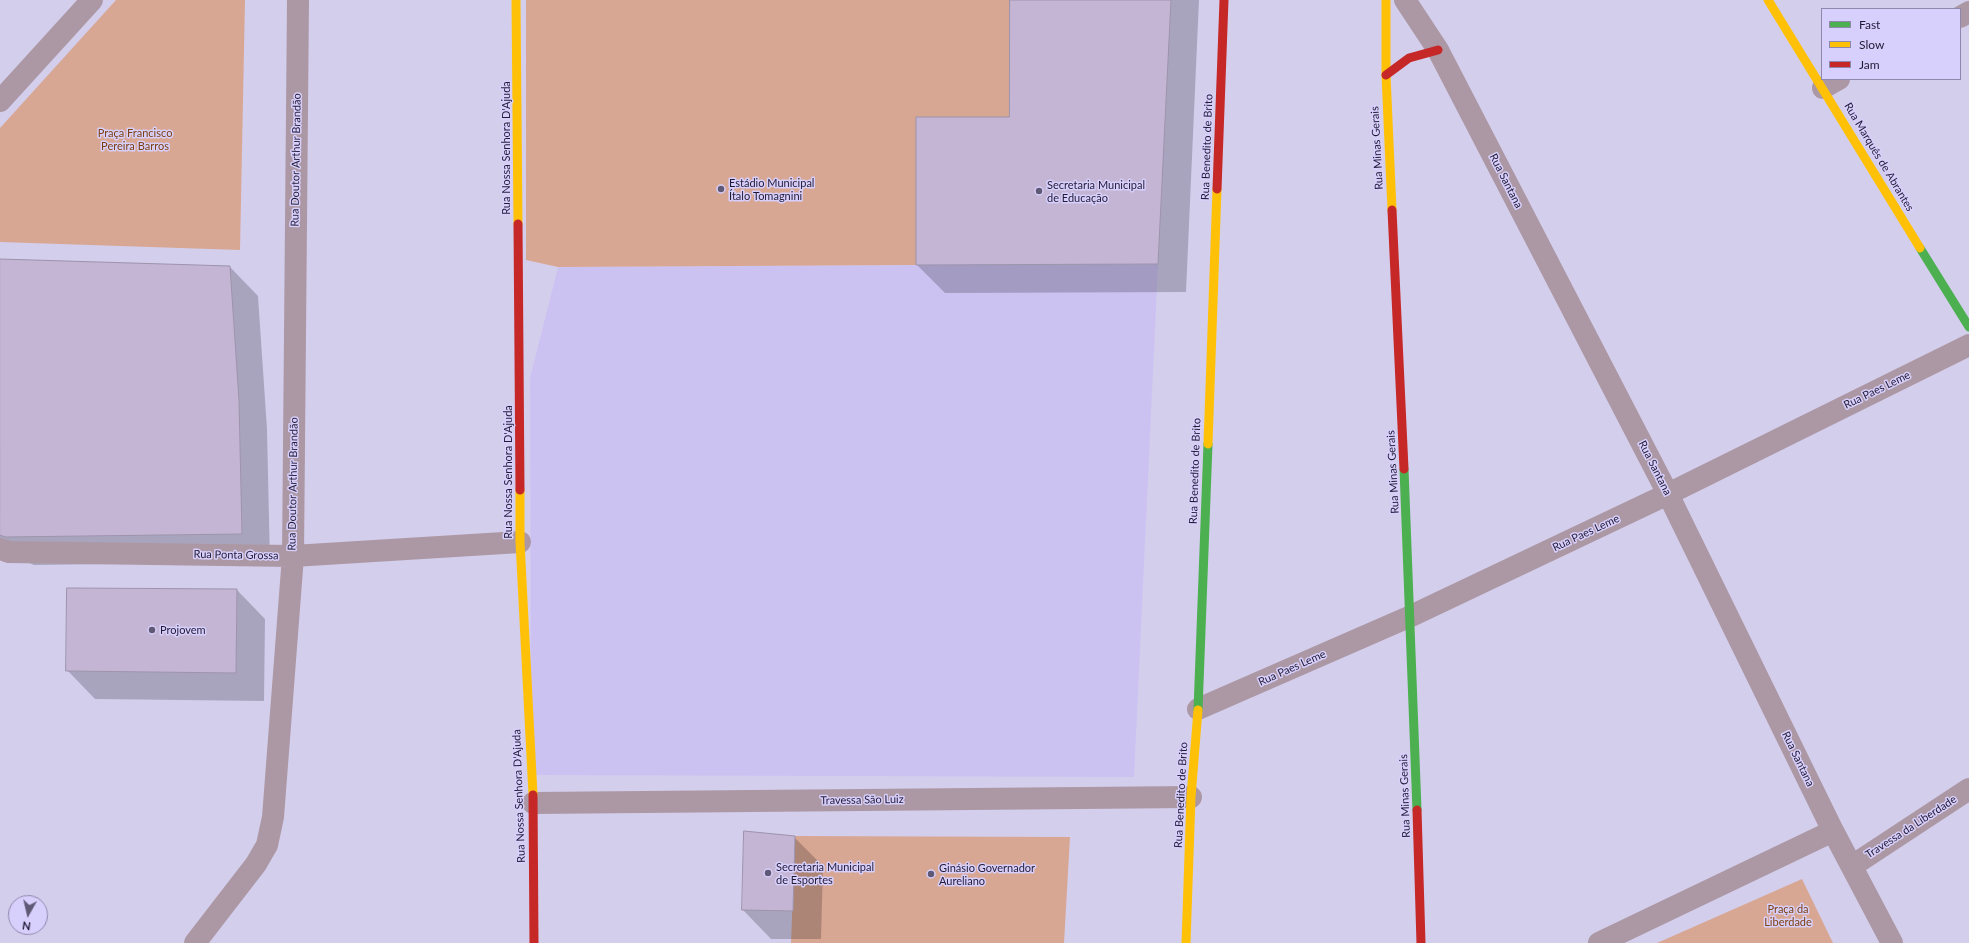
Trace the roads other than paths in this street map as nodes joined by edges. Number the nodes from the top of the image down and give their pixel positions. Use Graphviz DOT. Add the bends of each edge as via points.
graph roads {
  1 [pos="92,0"];
  2 [pos="298,0"];
  3 [pos="516,0"];
  4 [pos="1224,0"];
  5 [pos="1386,0"];
  6 [pos="1405,0"];
  7 [pos="1768,0"];
  8 [pos="1438,50"];
  9 [pos="1821,70"];
  10 [pos="1386,75"];
  11 [pos="1831,83"];
  12 [pos="0,101"];
  13 [pos="1969,327"];
  14 [pos="1969,345"];
  15 [pos="1668,494"];
  16 [pos="520,542"];
  17 [pos="0,549"];
  18 [pos="293,556"];
  19 [pos="1411,616"];
  20 [pos="1198,709"];
  21 [pos="1969,789"];
  22 [pos="1191,797"];
  23 [pos="532,803"];
  24 [pos="1834,831"];
  25 [pos="1852,866"];
  26 [pos="195,943"];
  27 [pos="534,943"];
  28 [pos="1186,943"];
  29 [pos="1421,943"];
  30 [pos="1599,943"];
  31 [pos="1892,943"];
  1 -- 12 [label="street"];
  2 -- 18 [label="street, Rua Doutor Arthur Brandão"];
  3 -- 16 [label="street, Rua Nossa Senhora D'Ajuda"];
  4 -- 20 [label="street, Rua Benedito de Brito"];
  5 -- 10 [label="street, Rua Minas Gerais"];
  6 -- 8 [label="street, Rua Santana"];
  7 -- 9 [label="street, Rua Marquês de Abrantes"];
  8 -- 10 [label="street" via="1409,58"];
  8 -- 15 [label="street, Rua Santana"];
  10 -- 19 [label="street, Rua Minas Gerais"];
  11 -- 13 [label="street, Rua Marquês de Abrantes"];
  14 -- 15 [label="street, Rua Paes Leme"];
  15 -- 19 [label="street, Rua Paes Leme"];
  15 -- 24 [label="street, Rua Santana"];
  16 -- 18 [label="street, Rua Ponta Grossa"];
  16 -- 23 [label="street, Rua Nossa Senhora D'Ajuda"];
  17 -- 18 [label="street, Rua Ponta Grossa" via="9,552"];
  18 -- 26 [label="street, Rua Doutor Arthur Brandão" via="273,817 267,845 256,864"];
  19 -- 20 [label="street, Rua Paes Leme"];
  19 -- 29 [label="street, Rua Minas Gerais"];
  20 -- 22 [label="street, Rua Benedito de Brito"];
  21 -- 25 [label="street, Travessa da Liberdade"];
  22 -- 23 [label="street, Travessa São Luiz"];
  22 -- 28 [label="street, Rua Benedito de Brito"];
  23 -- 27 [label="street, Rua Nossa Senhora D'Ajuda"];
  24 -- 25 [label="street, Rua Santana"];
  24 -- 30 [label="street"];
  25 -- 31 [label="street, Rua Santana"];
}
